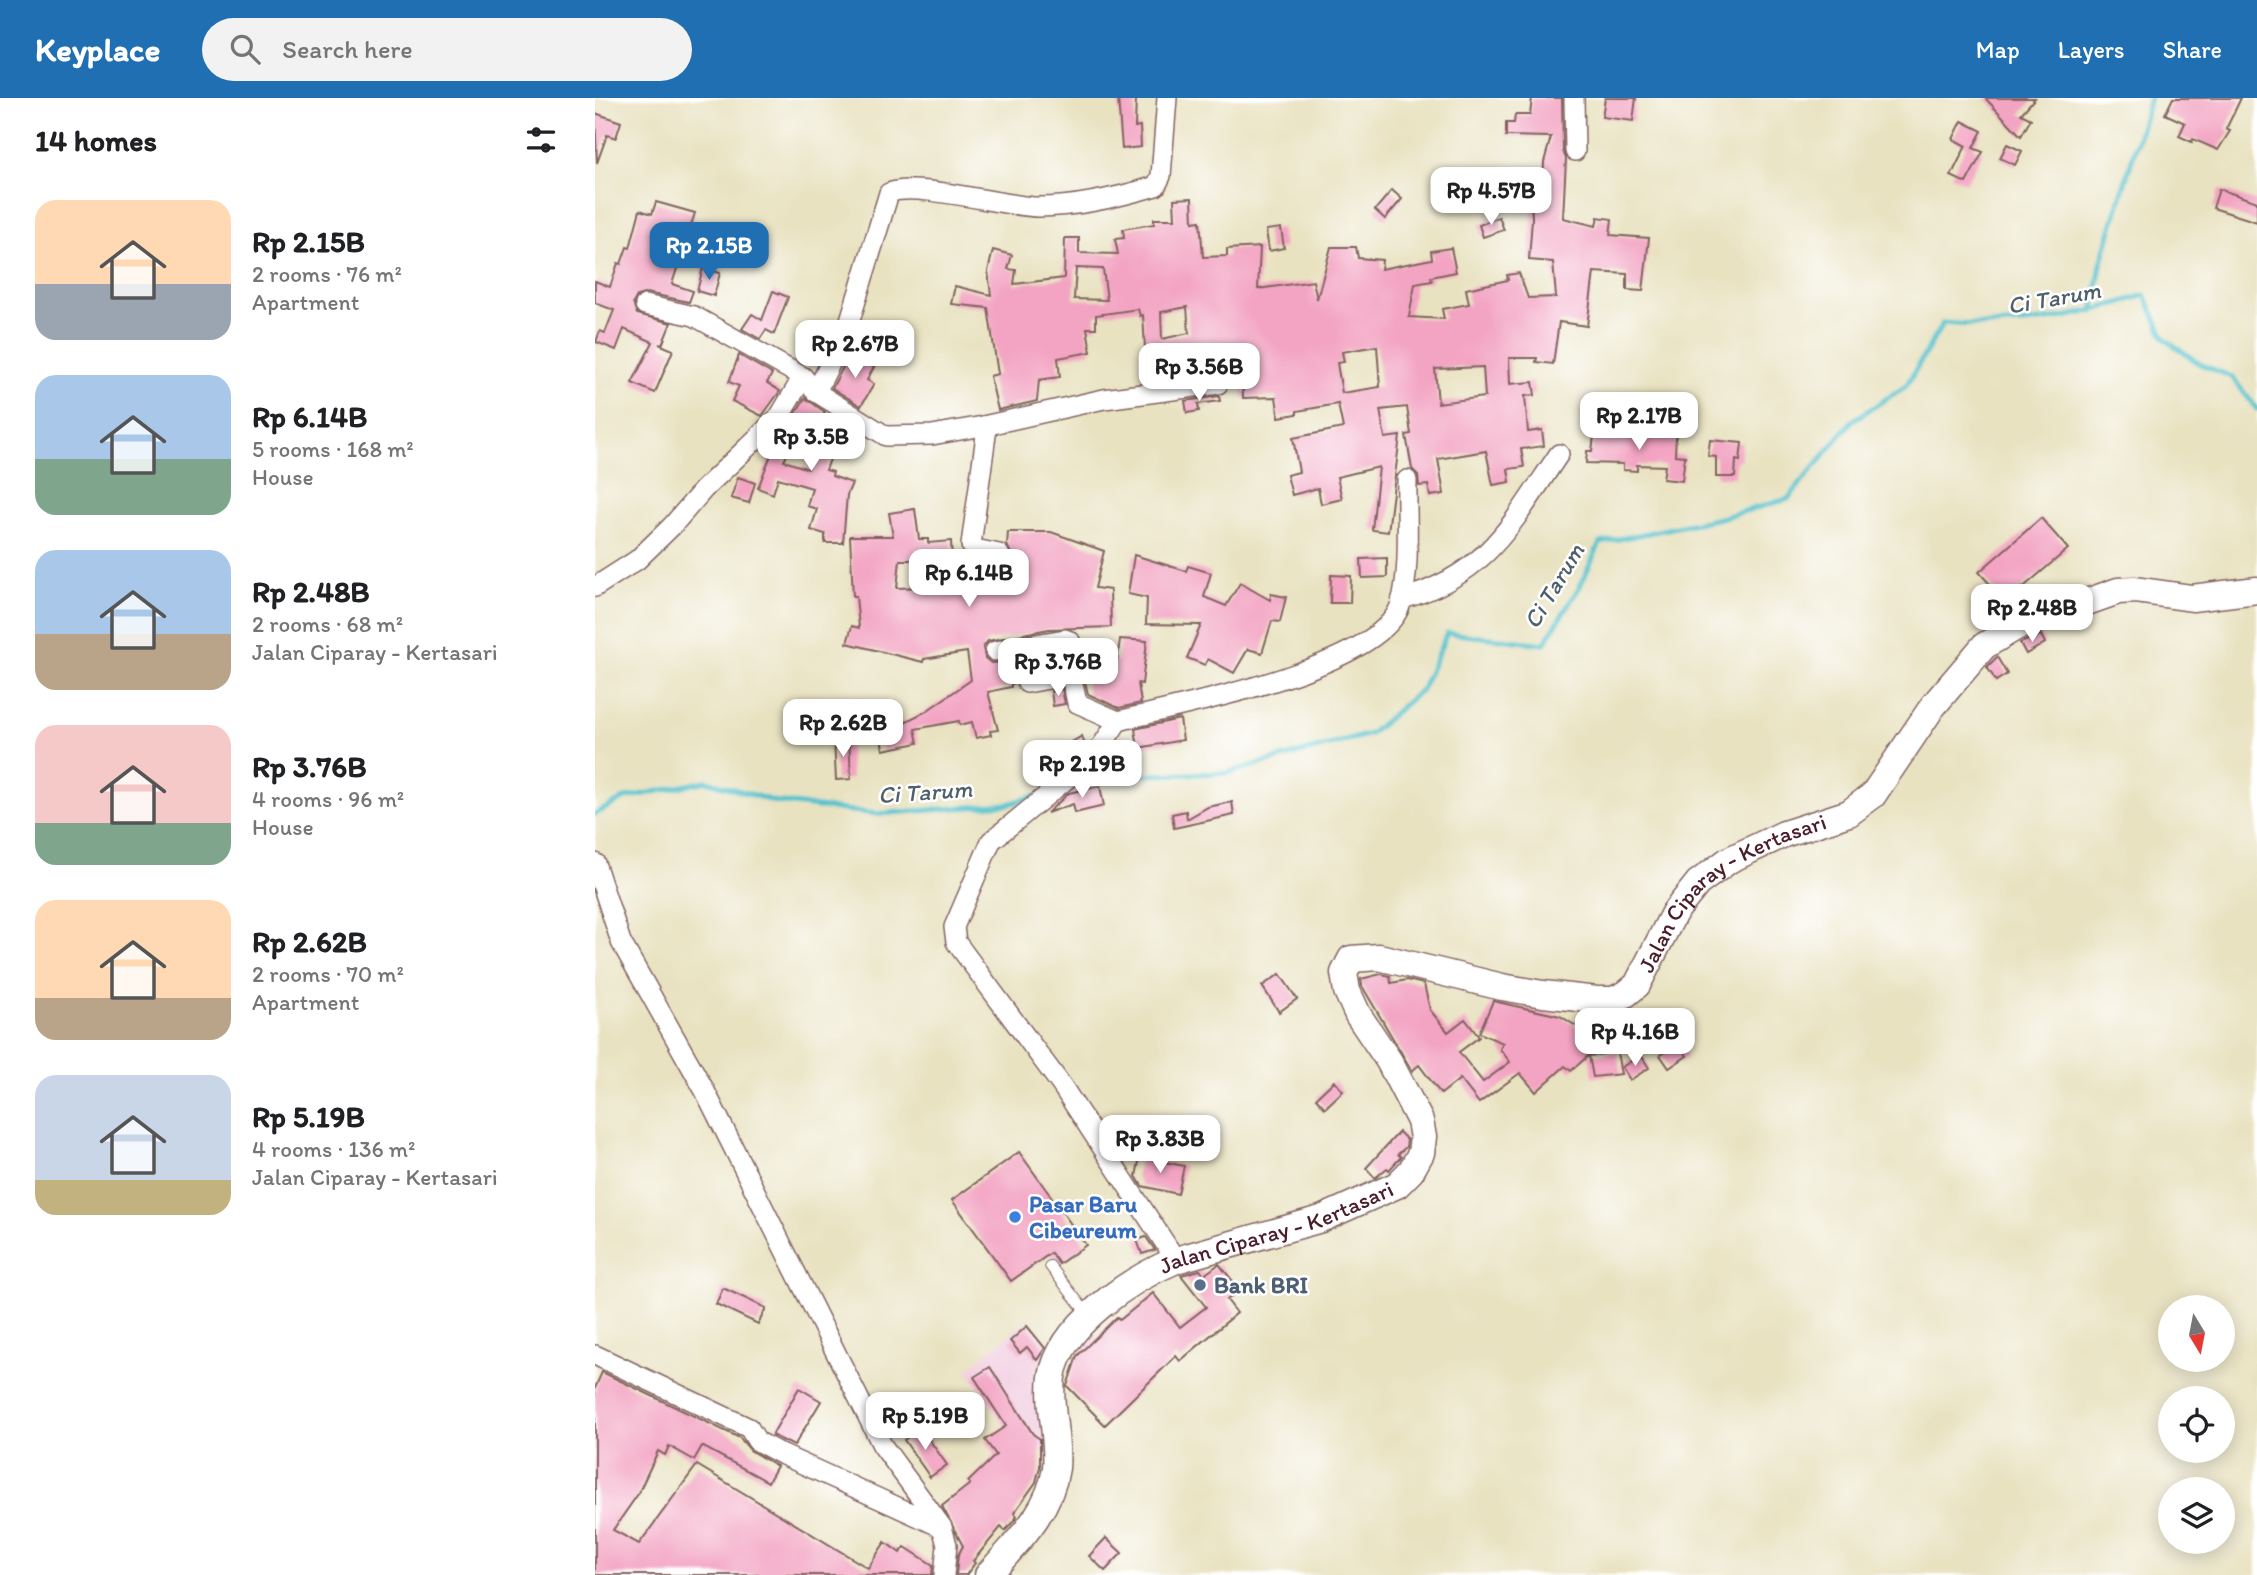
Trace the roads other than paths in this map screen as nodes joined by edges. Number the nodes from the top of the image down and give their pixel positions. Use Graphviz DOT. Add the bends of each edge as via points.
graph roads {
  1 [pos="1167,98"];
  2 [pos="1574,98"];
  3 [pos="1575,151"];
  4 [pos="645,304"];
  5 [pos="1218,384"];
  6 [pos="809,385"];
  7 [pos="983,426"];
  8 [pos="1559,454"];
  9 [pos="1407,480"];
  10 [pos="1001,558"];
  11 [pos="595,587"];
  12 [pos="2257,590"];
  13 [pos="1402,599"];
  14 [pos="995,651"];
  15 [pos="1071,675"];
  16 [pos="1027,682"];
  17 [pos="1118,721"];
  18 [pos="595,863"];
  19 [pos="595,891"];
  20 [pos="609,909"];
  21 [pos="1176,1260"];
  22 [pos="1050,1266"];
  23 [pos="1089,1316"];
  24 [pos="595,1355"];
  25 [pos="941,1527"];
  26 [pos="944,1575"];
  27 [pos="988,1575"];
  1 -- 6 [label="street" via="1161,176 1156,186 1078,204 1038,207 912,190 889,193 847,330"];
  2 -- 3 [label="street"];
  4 -- 6 [label="street" via="694,316"];
  5 -- 7 [label="street" via="1104,400"];
  6 -- 7 [label="street" via="886,436 932,435"];
  6 -- 11 [label="street" via="637,560"];
  7 -- 10 [label="street" via="986,435 971,545"];
  8 -- 13 [label="street" via="1489,553 1448,583"];
  9 -- 13 [label="street"];
  12 -- 21 [label="main road, Jalan Ciparay - Kertasari" via="2192,598 2135,590 2098,595 2016,627 1984,646 1933,706 1873,795 1849,813 1784,834 1729,860 1698,883 1674,913 1637,985 1613,1000 1502,987 1379,957 1351,959 1344,973 1352,1003 1420,1121 1421,1153 1411,1171 1397,1185 1321,1219"];
  13 -- 17 [label="street" via="1396,616 1366,643 1308,670"];
  14 -- 15 [label="street" via="1065,639 1070,641"];
  15 -- 16 [label="street"];
  15 -- 17 [label="street" via="1077,703"];
  17 -- 21 [label="street" via="1094,756 991,841 954,927 956,942 1062,1086"];
  18 -- 20 [label="street"];
  19 -- 20 [label="street"];
  20 -- 25 [label="street" via="621,942 705,1091 882,1445"];
  21 -- 23 [label="main road, Jalan Ciparay - Kertasari" via="1140,1277"];
  22 -- 23 [label="lane"];
  23 -- 27 [label="main road, Jalan Ciparay - Kertasari" via="1057,1360 1052,1379 1056,1468 1048,1490 1029,1529"];
  24 -- 25 [label="street" via="752,1429 757,1441 783,1455"];
  25 -- 26 [label="street" via="947,1545"];
}
